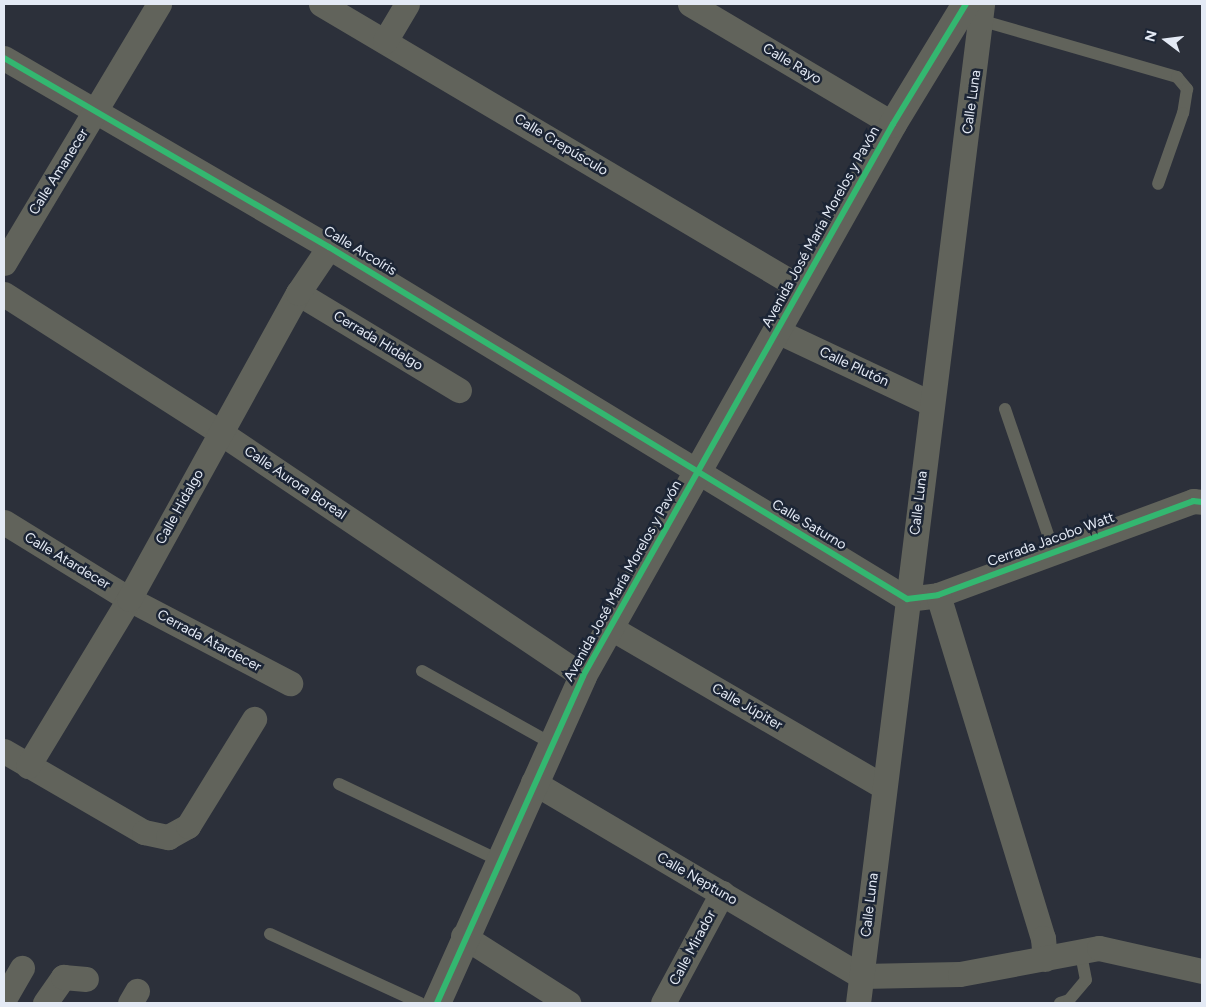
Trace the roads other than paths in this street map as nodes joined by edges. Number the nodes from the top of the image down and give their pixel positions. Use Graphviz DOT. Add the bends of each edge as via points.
graph roads {
  1 [pos="159,4"];
  2 [pos="321,4"];
  3 [pos="407,4"];
  4 [pos="690,4"];
  5 [pos="977,10"];
  6 [pos="385,40"];
  7 [pos="4,58"];
  8 [pos="97,111"];
  9 [pos="893,124"];
  10 [pos="1158,184"];
  11 [pos="329,247"];
  12 [pos="4,263"];
  13 [pos="801,288"];
  14 [pos="298,293"];
  15 [pos="4,294"];
  16 [pos="777,331"];
  17 [pos="459,390"];
  18 [pos="932,404"];
  19 [pos="1005,409"];
  20 [pos="220,433"];
  21 [pos="699,473"];
  22 [pos="1202,502"];
  23 [pos="4,522"];
  24 [pos="1054,552"];
  25 [pos="938,595"];
  26 [pos="129,599"];
  27 [pos="907,599"];
  28 [pos="611,628"];
  29 [pos="422,671"];
  30 [pos="583,676"];
  31 [pos="290,683"];
  32 [pos="254,719"];
  33 [pos="551,743"];
  34 [pos="4,752"];
  35 [pos="28,766"];
  36 [pos="533,782"];
  37 [pos="339,784"];
  38 [pos="884,787"];
  39 [pos="498,860"];
  40 [pos="722,893"];
  41 [pos="270,934"];
  42 [pos="463,936"];
  43 [pos="1080,950"];
  44 [pos="1044,960"];
  45 [pos="22,968"];
  46 [pos="1202,970"];
  47 [pos="861,976"];
  48 [pos="86,980"];
  49 [pos="4,999"];
  50 [pos="45,1003"];
  51 [pos="420,1003"];
  52 [pos="437,1003"];
  53 [pos="568,1003"];
  54 [pos="663,1003"];
  55 [pos="858,1003"];
  56 [pos="1060,1003"];
  1 -- 8 [label="street, Calle Amanecer"];
  2 -- 6 [label="street, Calle Crepúsculo"];
  3 -- 6 [label="street"];
  4 -- 9 [label="street, Calle Rayo"];
  5 -- 9 [label="street, Avenida José María Morelos y Pavón"];
  5 -- 10 [label="lane" via="1177,77 1187,89 1183,113"];
  5 -- 18 [label="street, Calle Luna"];
  6 -- 13 [label="street, Calle Crepúsculo"];
  7 -- 8 [label="street, Calle Arcoíris"];
  8 -- 11 [label="street, Calle Arcoíris"];
  8 -- 12 [label="street, Calle Amanecer"];
  9 -- 13 [label="street, Avenida José María Morelos y Pavón"];
  11 -- 14 [label="street, Calle Hidalgo"];
  11 -- 21 [label="street, Calle Arcoíris"];
  13 -- 16 [label="street, Avenida José María Morelos y Pavón"];
  14 -- 17 [label="street, Cerrada Hidalgo"];
  14 -- 20 [label="street, Calle Hidalgo"];
  15 -- 20 [label="street, Calle Aurora Boreal"];
  16 -- 18 [label="street, Calle Plutón"];
  16 -- 21 [label="street, Avenida José María Morelos y Pavón"];
  18 -- 27 [label="street, Calle Luna"];
  19 -- 24 [label="lane"];
  20 -- 26 [label="street, Calle Hidalgo"];
  20 -- 30 [label="street, Calle Aurora Boreal"];
  21 -- 27 [label="street, Calle Saturno"];
  21 -- 28 [label="street, Avenida José María Morelos y Pavón"];
  22 -- 24 [label="street, Cerrada Jacobo Watt" via="1193,501"];
  23 -- 26 [label="street, Calle Atardecer"];
  24 -- 25 [label="street, Cerrada Jacobo Watt"];
  25 -- 27 [label="street, Cerrada Jacobo Watt"];
  25 -- 44 [label="street" via="1044,938"];
  26 -- 31 [label="street, Cerrada Atardecer"];
  26 -- 35 [label="street, Calle Hidalgo"];
  27 -- 38 [label="street, Calle Luna"];
  28 -- 30 [label="street, Avenida José María Morelos y Pavón"];
  28 -- 38 [label="street, Calle Júpiter"];
  29 -- 33 [label="lane"];
  30 -- 33 [label="street, Avenida José María Morelos y Pavón"];
  32 -- 35 [label="street" via="188,826 168,837 144,832"];
  33 -- 36 [label="street, Avenida José María Morelos y Pavón"];
  34 -- 35 [label="street"];
  36 -- 39 [label="street, Avenida José María Morelos y Pavón"];
  36 -- 40 [label="street, Calle Neptuno"];
  37 -- 39 [label="lane"];
  38 -- 47 [label="street, Calle Luna"];
  39 -- 42 [label="street, Avenida José María Morelos y Pavón"];
  40 -- 47 [label="street, Calle Neptuno"];
  40 -- 54 [label="street, Calle Mirador"];
  41 -- 51 [label="lane"];
  42 -- 52 [label="street, Avenida José María Morelos y Pavón"];
  42 -- 53 [label="street"];
  43 -- 44 [label="street"];
  43 -- 46 [label="street" via="1099,948"];
  43 -- 56 [label="lane" via="1086,980 1069,1000"];
  44 -- 47 [label="street" via="960,974"];
  45 -- 49 [label="street"];
  47 -- 55 [label="street, Calle Luna"];
  48 -- 50 [label="street" via="63,977"];
}
